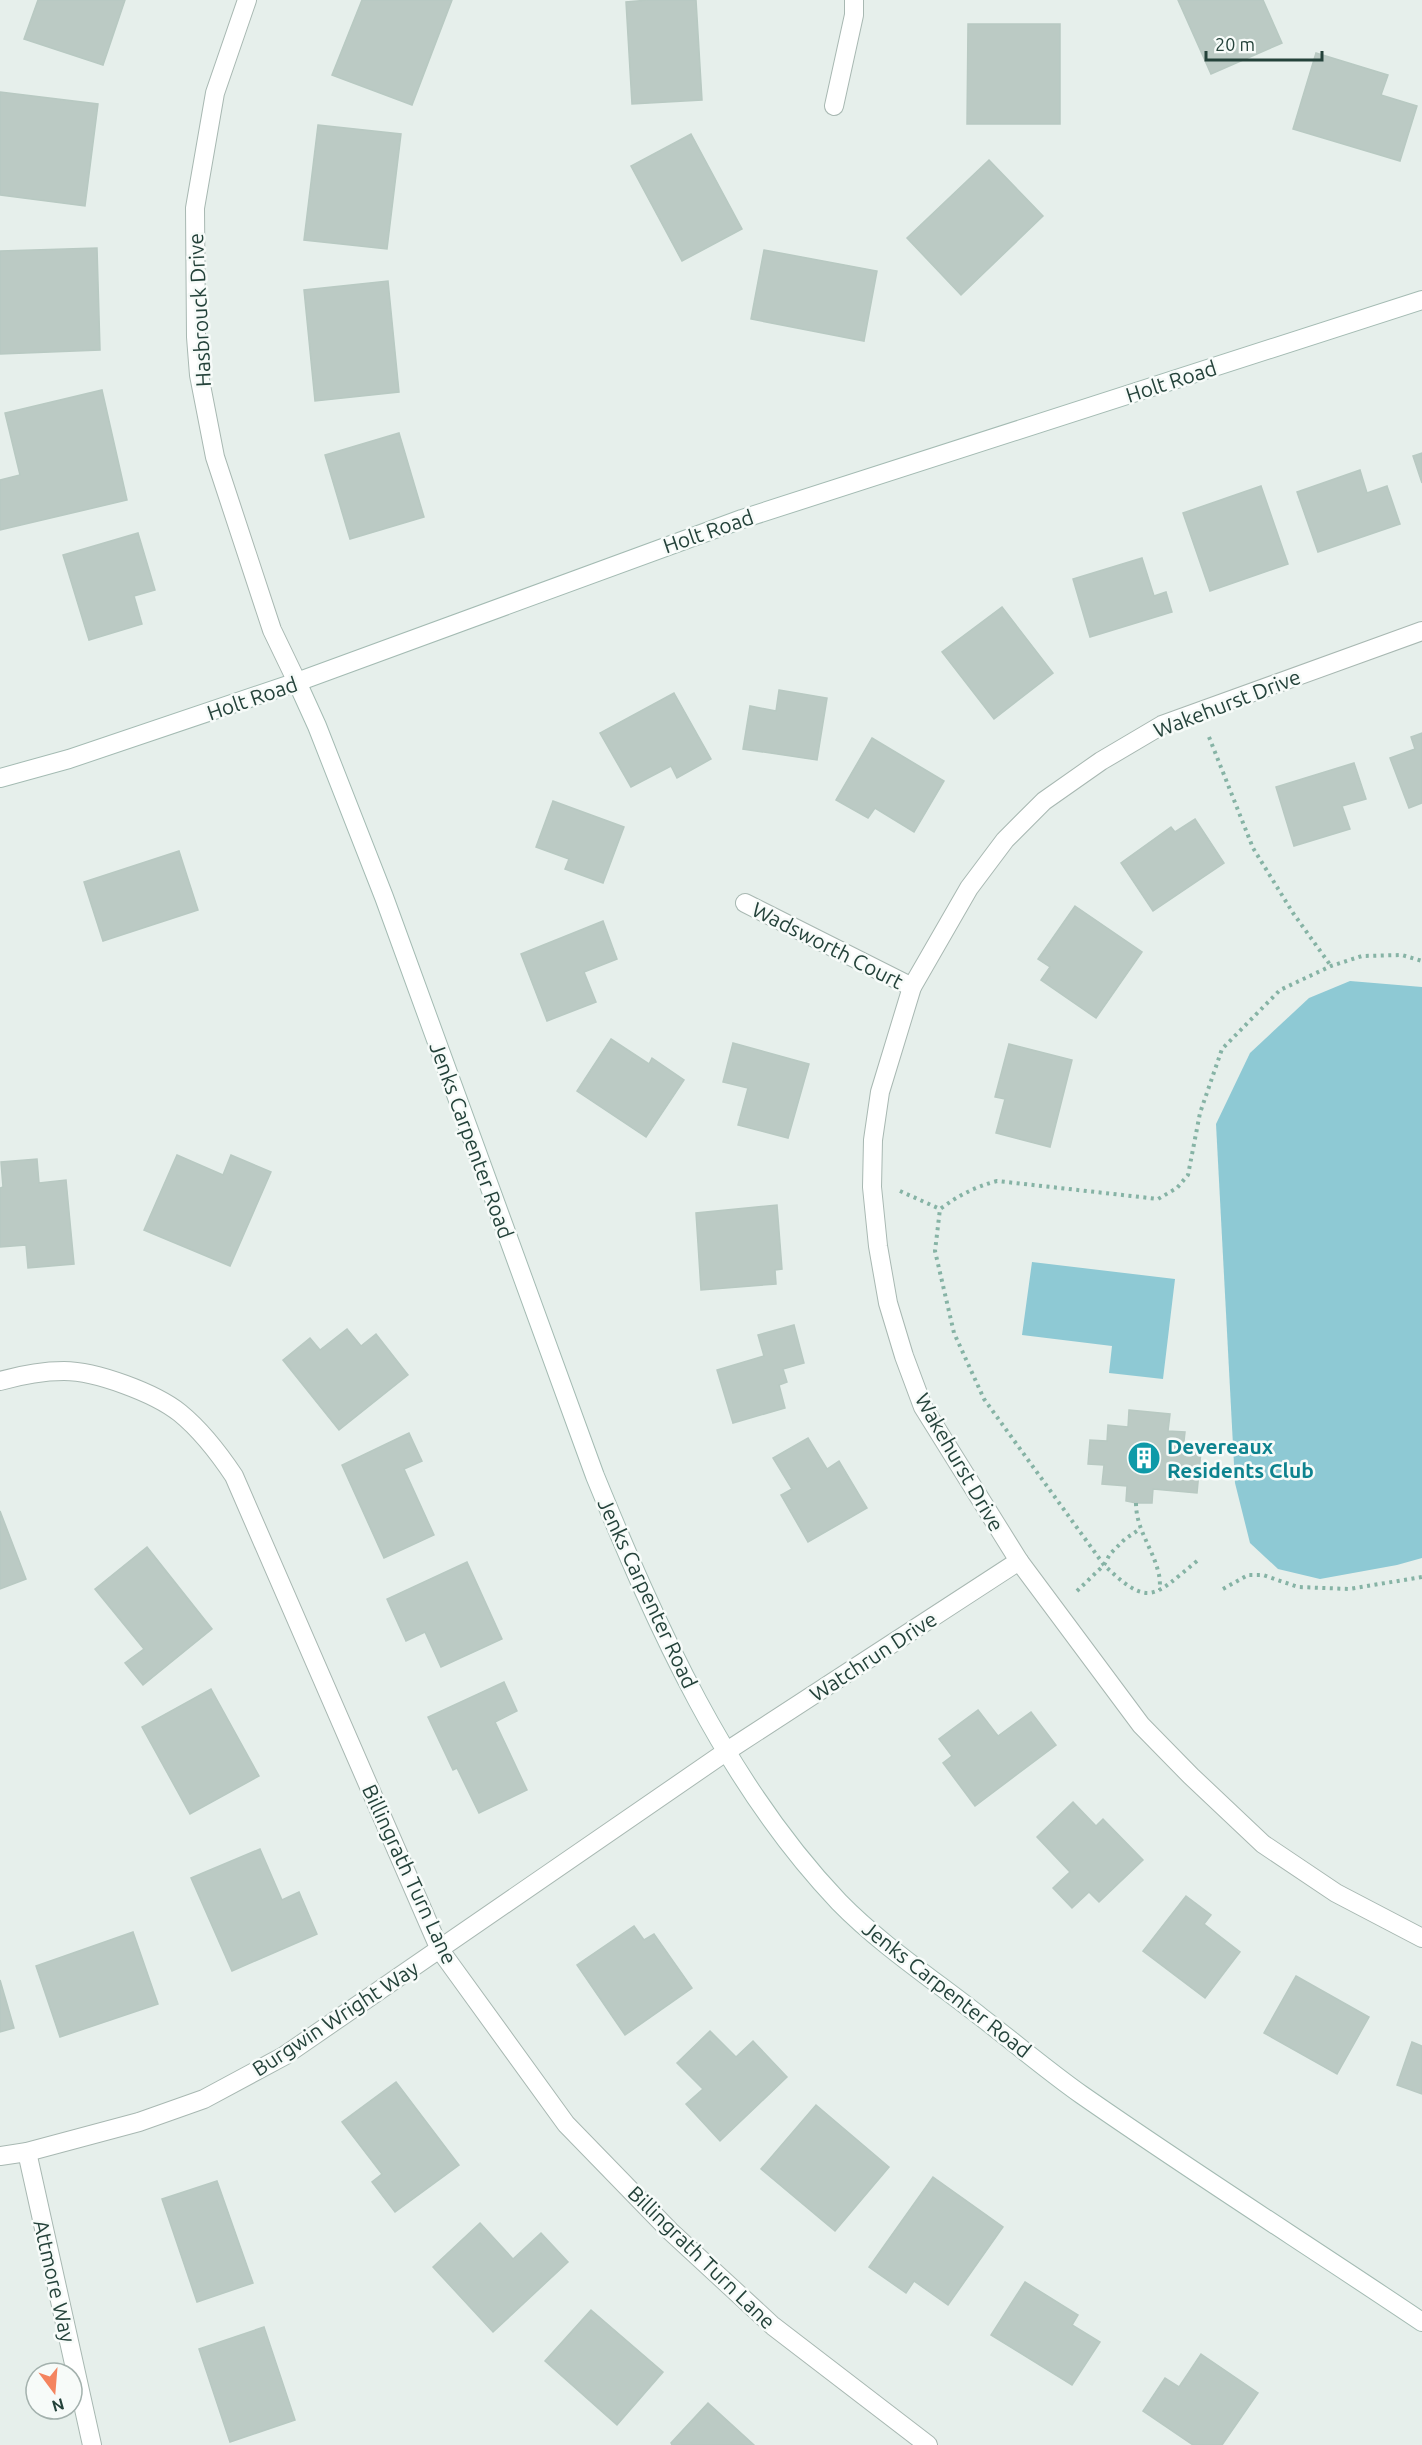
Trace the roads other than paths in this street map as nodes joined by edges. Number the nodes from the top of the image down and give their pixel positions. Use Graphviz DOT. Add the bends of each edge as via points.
graph roads {
  1 [pos="247,0"];
  2 [pos="854,0"];
  3 [pos="834,106"];
  4 [pos="1422,300"];
  5 [pos="1422,631"];
  6 [pos="297,682"];
  7 [pos="0,778"];
  8 [pos="745,903"];
  9 [pos="912,987"];
  10 [pos="0,1381"];
  11 [pos="1019,1561"];
  12 [pos="727,1751"];
  13 [pos="1422,1938"];
  14 [pos="440,1950"];
  15 [pos="27,2152"];
  16 [pos="0,2156"];
  17 [pos="1422,2322"];
  18 [pos="925,2444"];
  19 [pos="92,2445"];
  1 -- 6 [label="street, Hasbrouck Drive" via="215,93 195,208 196,337 215,457 272,630"];
  2 -- 3 [label="street"];
  4 -- 6 [label="street, Holt Road" via="742,519"];
  5 -- 9 [label="street, Wakehurst Drive" via="1162,724 1101,761 1044,801 1005,840 969,888"];
  6 -- 7 [label="street, Holt Road" via="69,759"];
  6 -- 12 [label="street, Jenks Carpenter Road" via="384,897 595,1476 674,1658"];
  8 -- 9 [label="street, Wadsworth Court"];
  9 -- 11 [label="street, Wakehurst Drive" via="880,1092 873,1140 872,1187 888,1303 923,1407"];
  10 -- 14 [label="street, Billingrath Turn Lane" via="65,1371 116,1381 178,1411 213,1446 234,1476"];
  11 -- 12 [label="street, Watchrun Drive"];
  11 -- 13 [label="street, Wakehurst Drive" via="1141,1725 1263,1844 1336,1893"];
  12 -- 14 [label="street, Burgwin Wright Way"];
  12 -- 17 [label="street, Jenks Carpenter Road" via="796,1852 840,1903 885,1942 1080,2094"];
  14 -- 15 [label="street, Burgwin Wright Way" via="284,2056 204,2099 139,2122"];
  14 -- 18 [label="street, Billingrath Turn Lane" via="567,2124 670,2231 773,2326"];
  15 -- 16 [label="street, Burgwin Wright Way"];
  15 -- 19 [label="street, Attmore Way"];
}
